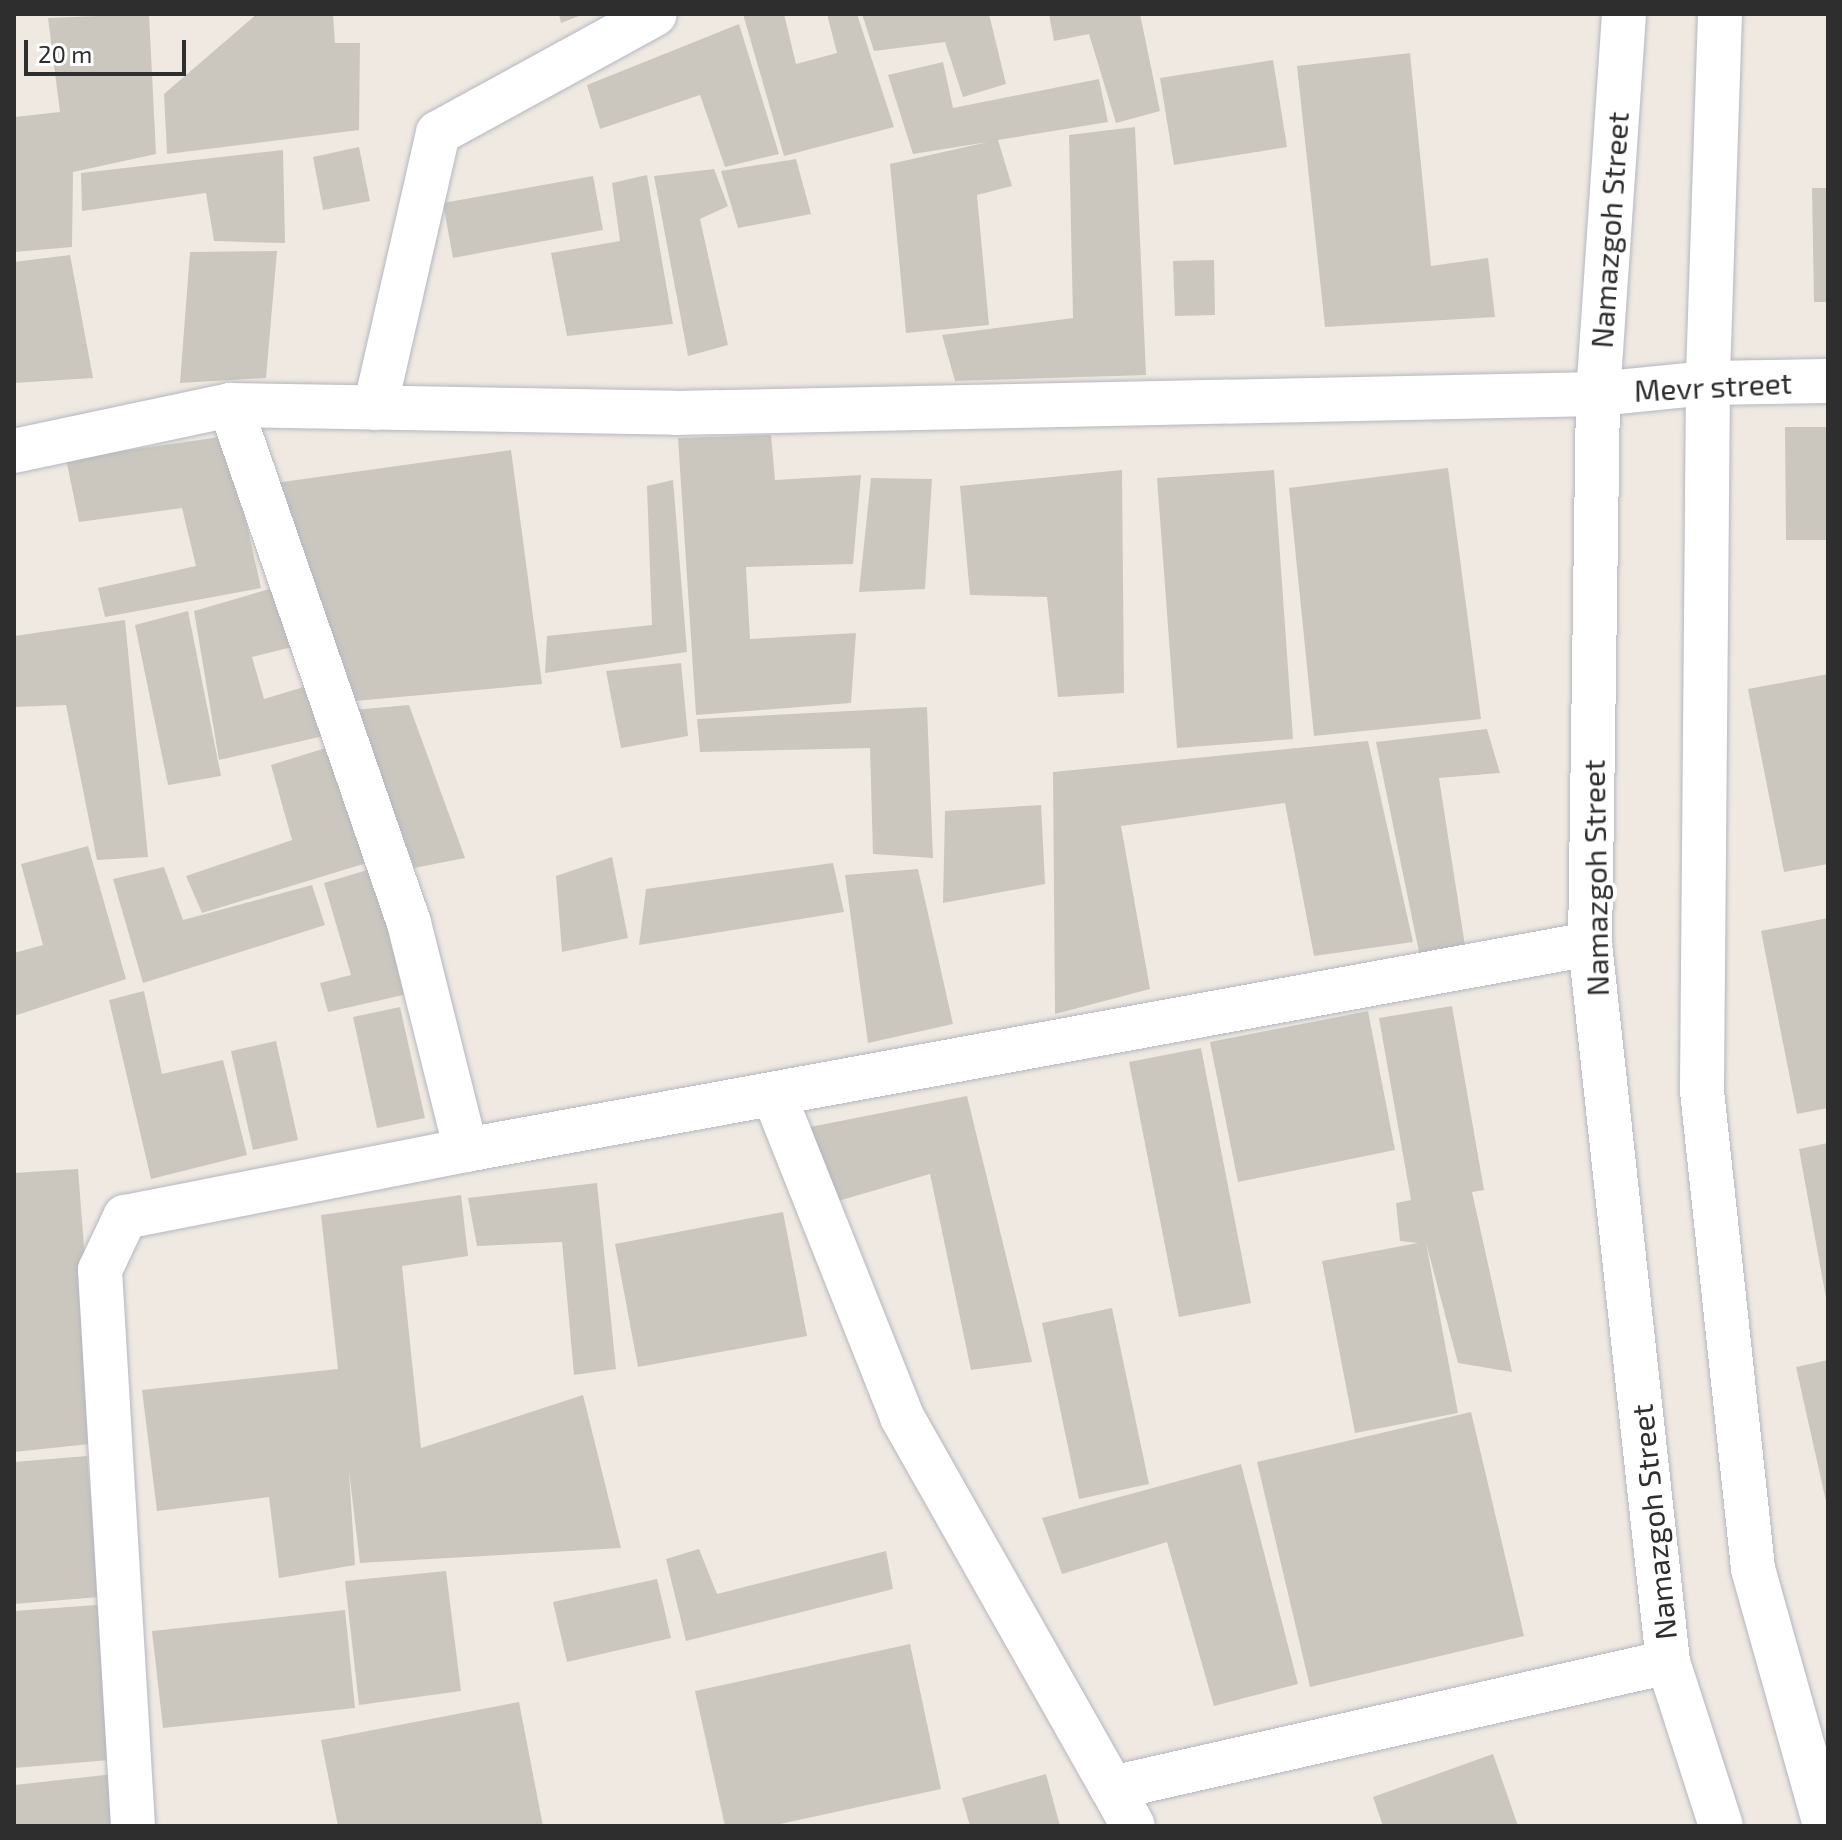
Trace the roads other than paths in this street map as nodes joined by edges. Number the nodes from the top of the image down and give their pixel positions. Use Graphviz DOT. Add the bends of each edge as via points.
graph roads {
  1 [pos="655,14"];
  2 [pos="1624,14"];
  3 [pos="1720,14"];
  4 [pos="1828,381"];
  5 [pos="1708,383"];
  6 [pos="1598,394"];
  7 [pos="230,405"];
  8 [pos="375,408"];
  9 [pos="14,451"];
  10 [pos="1590,944"];
  11 [pos="774,1095"];
  12 [pos="466,1150"];
  13 [pos="1668,1662"];
  14 [pos="1112,1788"];
  15 [pos="133,1826"];
  16 [pos="1133,1826"];
  17 [pos="1721,1826"];
  18 [pos="1825,1826"];
  1 -- 8 [label="street" via="438,133"];
  2 -- 6 [label="street, Namazgoh Street"];
  3 -- 5 [label="street"];
  4 -- 5 [label="street, Mevr street"];
  5 -- 6 [label="street, Mevr street"];
  5 -- 18 [label="street" via="1702,1091 1753,1569"];
  6 -- 8 [label="street, Mevr street" via="676,413"];
  6 -- 10 [label="street, Namazgoh Street"];
  7 -- 8 [label="street, Mevr street"];
  7 -- 9 [label="street, Mevr street"];
  7 -- 12 [label="street" via="409,923"];
  10 -- 11 [label="street"];
  10 -- 13 [label="street, Namazgoh Street"];
  11 -- 12 [label="street"];
  11 -- 14 [label="street" via="902,1417"];
  12 -- 15 [label="street" via="125,1217 100,1270"];
  13 -- 14 [label="street"];
  13 -- 17 [label="street, Namazgoh Street"];
  14 -- 16 [label="street"];
}
